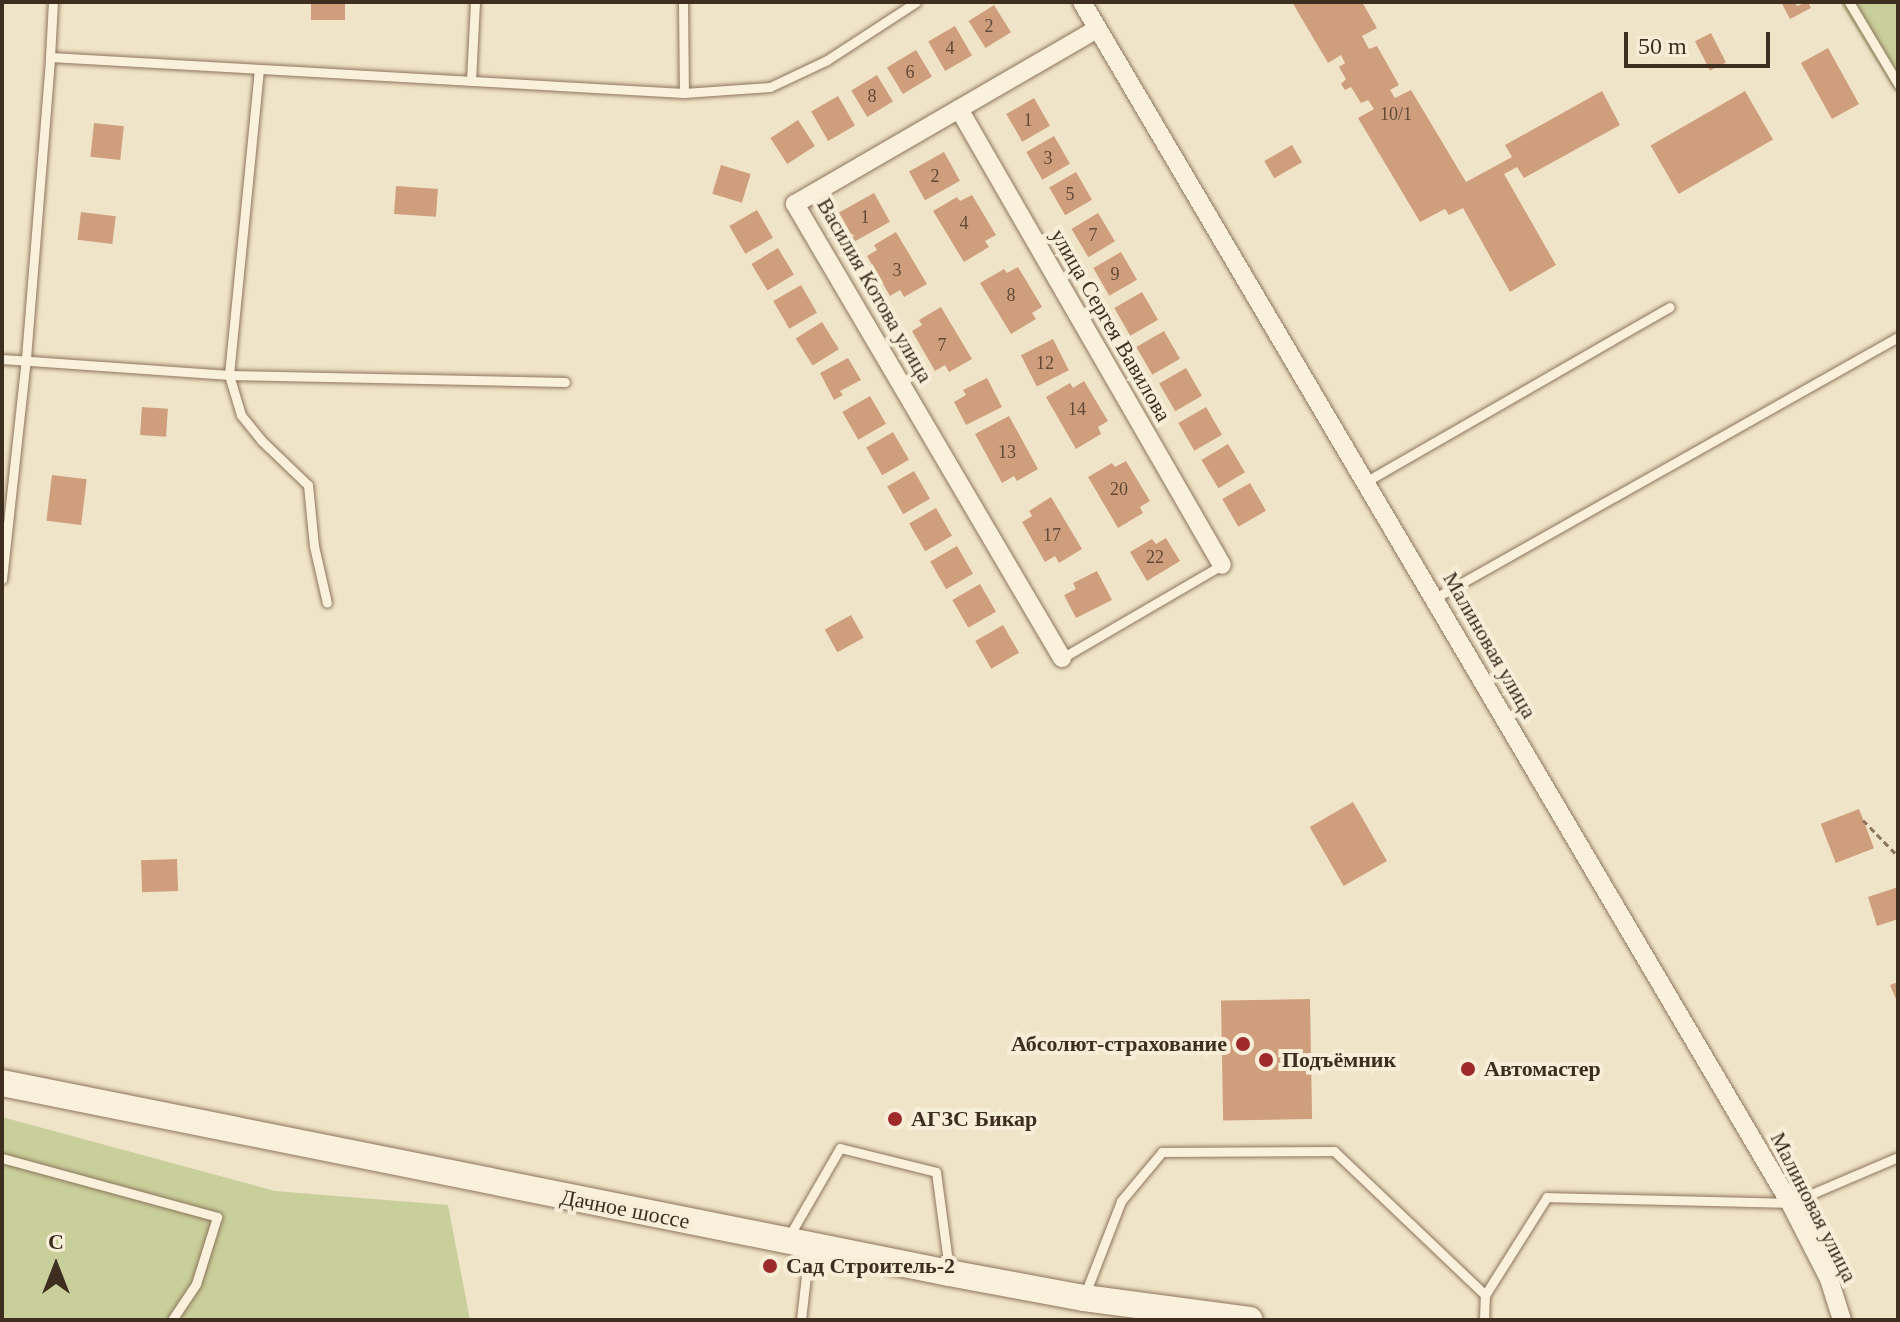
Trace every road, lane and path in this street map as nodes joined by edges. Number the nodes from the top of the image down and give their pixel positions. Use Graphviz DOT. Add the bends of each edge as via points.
graph roads {
  1 [pos="53,2"];
  2 [pos="475,2"];
  3 [pos="683,2"];
  4 [pos="916,2"];
  5 [pos="1082,2"];
  6 [pos="1849,2"];
  7 [pos="1097,29"];
  8 [pos="50,57"];
  9 [pos="259,69"];
  10 [pos="471,81"];
  11 [pos="1898,84"];
  12 [pos="684,93"];
  13 [pos="959,109"];
  14 [pos="1669,307"];
  15 [pos="1898,337"];
  16 [pos="26,358"];
  17 [pos="2,359"];
  18 [pos="229,375"];
  19 [pos="565,382"];
  20 [pos="1367,481"];
  21 [pos="1222,565"];
  22 [pos="2,579"];
  23 [pos="1435,598"];
  24 [pos="327,603"];
  25 [pos="1062,658"];
  26 [pos="1863,820"];
  27 [pos="1898,856"];
  28 [pos="2,1083"];
  29 [pos="1898,1157"];
  30 [pos="2,1158"];
  31 [pos="1790,1203"];
  32 [pos="798,1243"];
  33 [pos="949,1273"];
  34 [pos="1485,1295"];
  35 [pos="1084,1298"];
  36 [pos="172,1320"];
  37 [pos="801,1320"];
  38 [pos="1250,1320"];
  39 [pos="1484,1320"];
  40 [pos="1842,1320"];
  1 -- 8 [label="lane"];
  2 -- 10 [label="lane"];
  3 -- 12 [label="lane"];
  4 -- 12 [label="lane" via="827,60 770,87"];
  5 -- 7 [label="street, Малиновая улица"];
  6 -- 11 [label="lane"];
  7 -- 13 [label="street, Василия Котова улица"];
  7 -- 20 [label="street, Малиновая улица"];
  8 -- 9 [label="lane"];
  8 -- 16 [label="lane"];
  9 -- 10 [label="lane"];
  9 -- 18 [label="lane"];
  10 -- 12 [label="lane"];
  13 -- 21 [label="street, улица Сергея Вавилова"];
  13 -- 25 [label="street, Василия Котова улица" via="795,204"];
  14 -- 20 [label="lane"];
  15 -- 23 [label="lane"];
  16 -- 17 [label="lane"];
  16 -- 18 [label="lane"];
  16 -- 22 [label="lane"];
  18 -- 19 [label="lane"];
  18 -- 24 [label="lane" via="241,415 308,485"];
  20 -- 23 [label="street, Малиновая улица"];
  21 -- 25 [label="lane"];
  23 -- 31 [label="street, Малиновая улица"];
  26 -- 27 [label="path"];
  28 -- 32 [label="main road, Дачное шоссе"];
  29 -- 31 [label="lane"];
  30 -- 36 [label="lane" via="217,1217 196,1284"];
  31 -- 34 [label="lane" via="1547,1197"];
  31 -- 40 [label="street, Малиновая улица" via="1829,1279"];
  32 -- 33 [label="main road, Дачное шоссе"];
  32 -- 33 [label="lane" via="840,1148 936,1172"];
  32 -- 37 [label="lane"];
  33 -- 35 [label="main road, Дачное шоссе"];
  34 -- 35 [label="lane" via="1334,1151 1162,1152 1121,1201"];
  34 -- 39 [label="lane"];
  35 -- 38 [label="main road, Дачное шоссе"];
}
